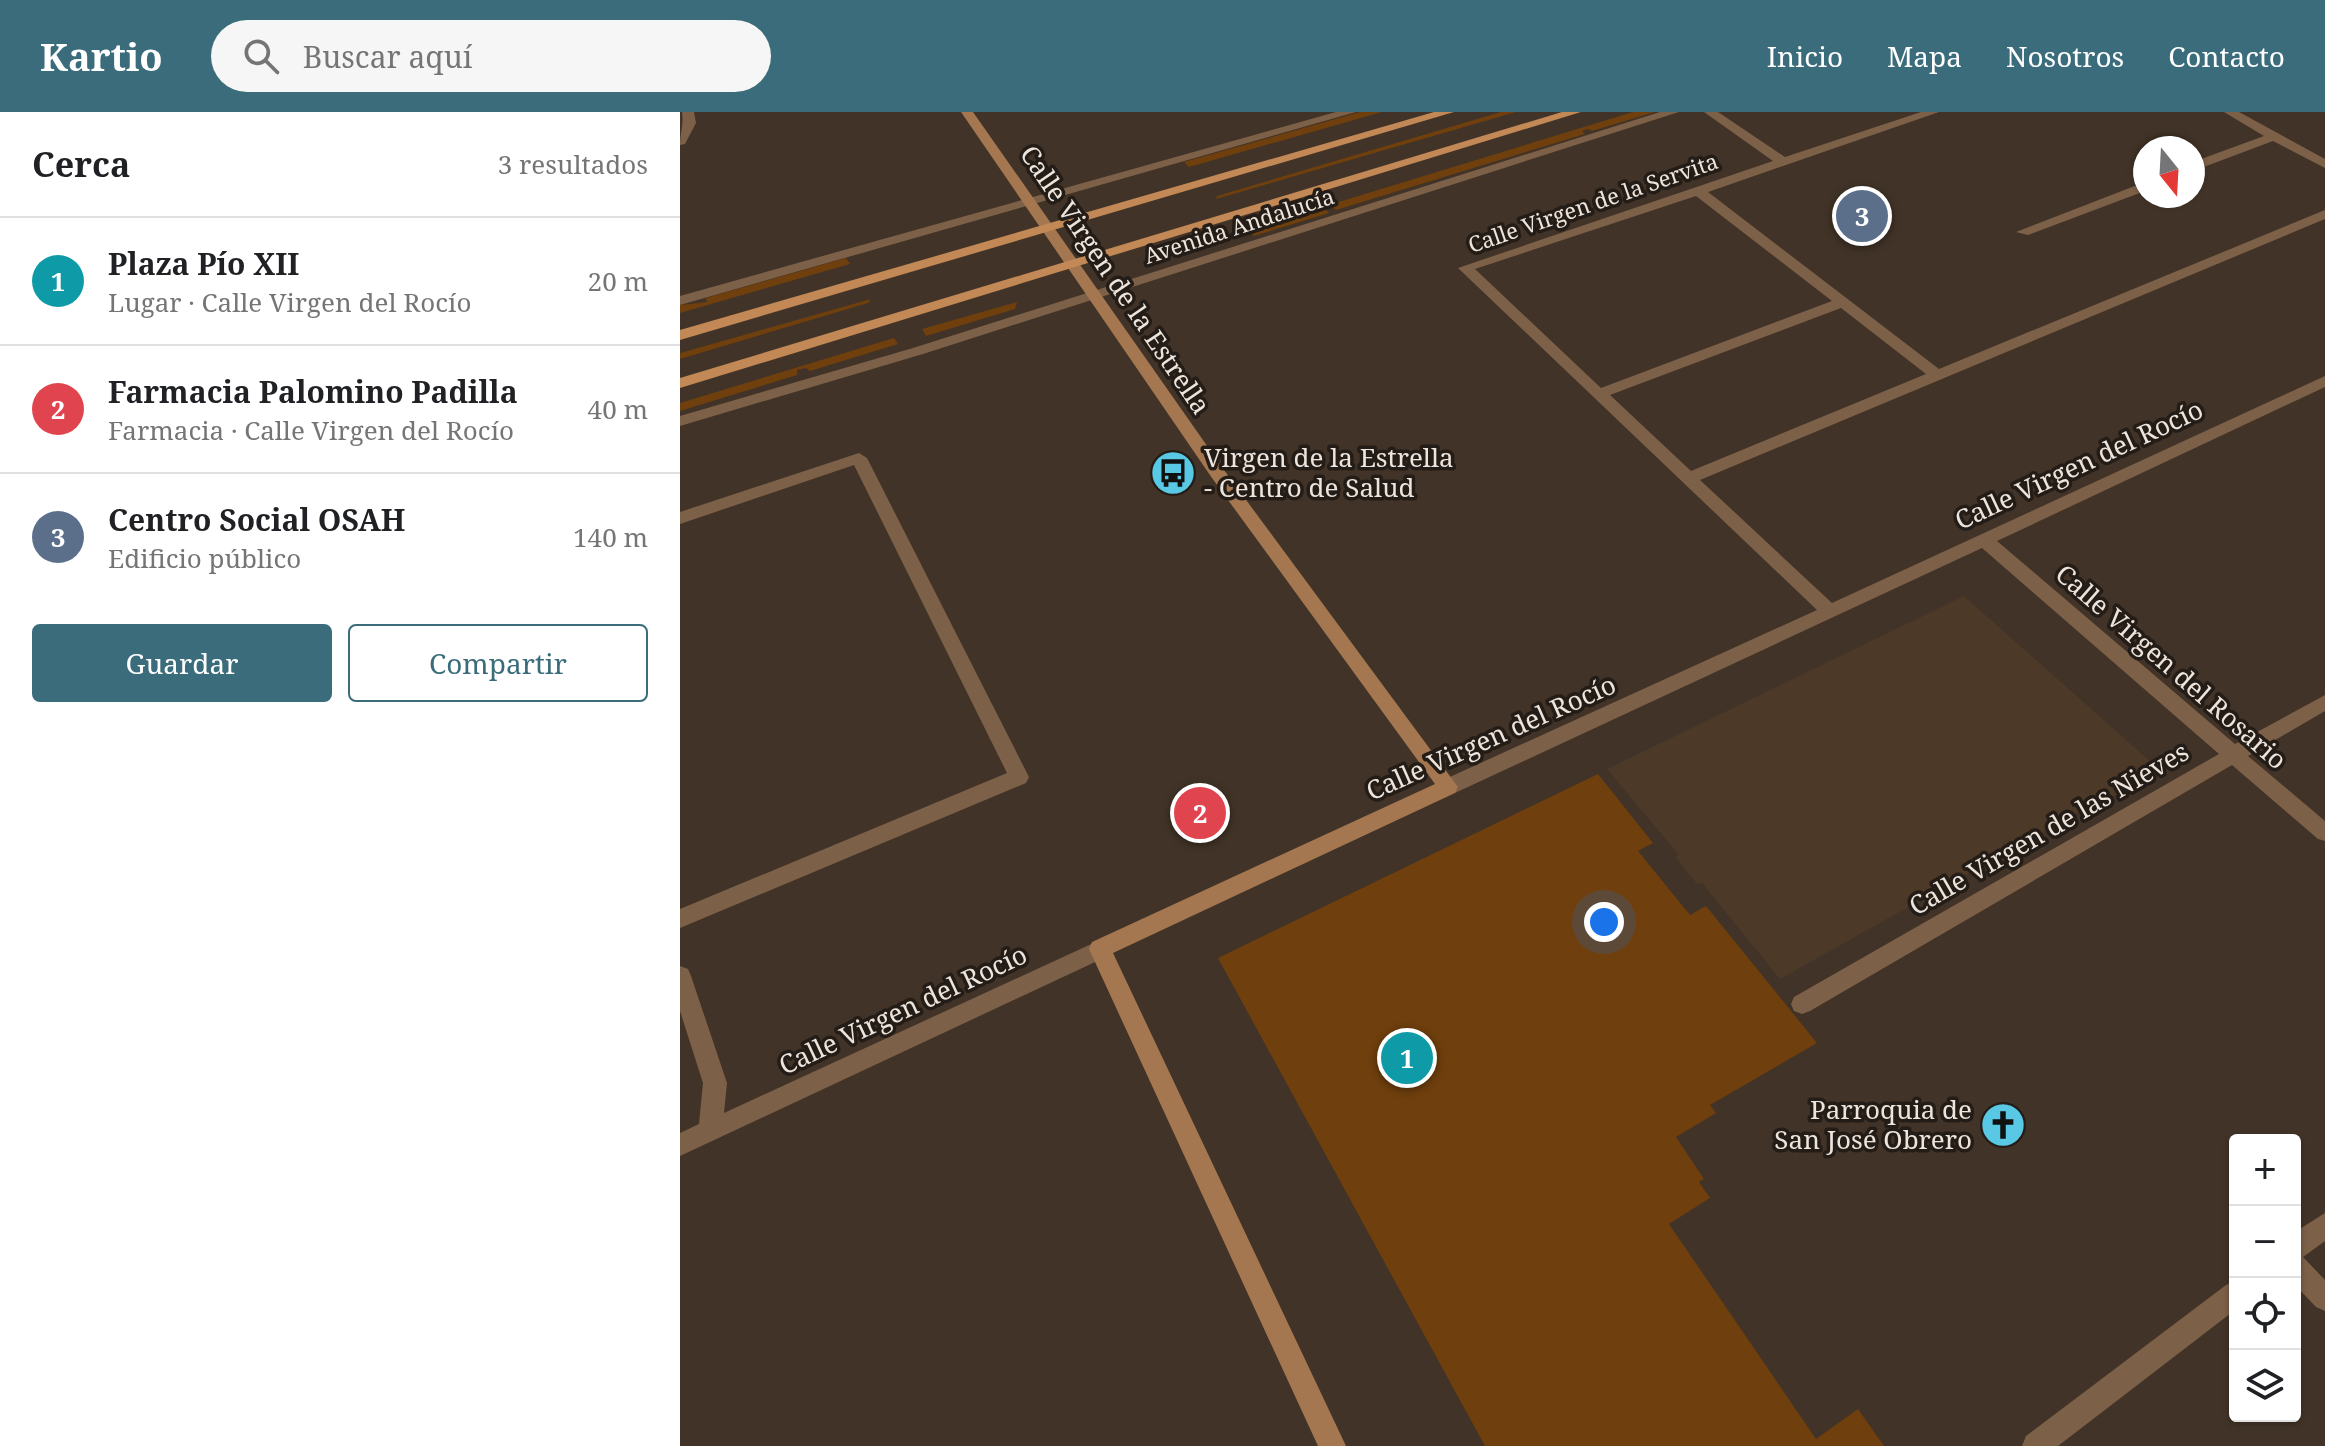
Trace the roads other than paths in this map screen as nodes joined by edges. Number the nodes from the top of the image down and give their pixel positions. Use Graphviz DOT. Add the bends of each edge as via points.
graph roads {
  1 [pos="688,112"];
  2 [pos="967,112"];
  3 [pos="1350,112"];
  4 [pos="1448,112"];
  5 [pos="1575,112"];
  6 [pos="1673,112"];
  7 [pos="1710,112"];
  8 [pos="1933,112"];
  9 [pos="2230,112"];
  10 [pos="2274,136"];
  11 [pos="680,141"];
  12 [pos="1782,161"];
  13 [pos="2205,162"];
  14 [pos="2325,164"];
  15 [pos="1697,190"];
  16 [pos="2133,191"];
  17 [pos="1031,202"];
  18 [pos="2321,220"];
  19 [pos="1047,228"];
  20 [pos="2023,232"];
  21 [pos="1072,263"];
  22 [pos="1093,296"];
  23 [pos="680,301"];
  24 [pos="1843,302"];
  25 [pos="680,335"];
  26 [pos="1937,375"];
  27 [pos="2325,381"];
  28 [pos="680,383"];
  29 [pos="1599,394"];
  30 [pos="680,421"];
  31 [pos="1689,478"];
  32 [pos="680,518"];
  33 [pos="1984,540"];
  34 [pos="1830,612"];
  35 [pos="2325,702"];
  36 [pos="2234,755"];
  37 [pos="1448,787"];
  38 [pos="2325,833"];
  39 [pos="680,919"];
  40 [pos="1100,949"];
  41 [pos="680,976"];
  42 [pos="1802,1004"];
  43 [pos="710,1131"];
  44 [pos="680,1145"];
  45 [pos="2325,1225"];
  46 [pos="2301,1243"];
  47 [pos="2301,1273"];
  48 [pos="2325,1298"];
  49 [pos="2229,1299"];
  50 [pos="1332,1446"];
  51 [pos="2036,1446"];
  1 -- 11 [label="street" via="690,123"];
  2 -- 17 [label="street, Calle Virgen de la Estrella"];
  3 -- 17 [label="street"];
  4 -- 19 [label="main road, Avenida Andalucía"];
  5 -- 21 [label="main road, Avenida Andalucía"];
  6 -- 22 [label="street, Avenida Andalucía"];
  7 -- 12 [label="street"];
  8 -- 12 [label="street, Calle Virgen de la Servita"];
  9 -- 10 [label="street"];
  10 -- 13 [label="street"];
  10 -- 14 [label="street"];
  12 -- 15 [label="street, Calle Virgen de la Servita"];
  15 -- 24 [label="street"];
  15 -- 29 [label="street, Calle Virgen de la Servita" via="1465,268"];
  16 -- 20 [label="street"];
  17 -- 19 [label="street, Calle Virgen de la Estrella"];
  17 -- 23 [label="street"];
  18 -- 26 [label="street"];
  19 -- 21 [label="street, Calle Virgen de la Estrella"];
  19 -- 25 [label="main road, Avenida Andalucía"];
  21 -- 22 [label="street, Calle Virgen de la Estrella"];
  21 -- 28 [label="main road, Avenida Andalucía"];
  22 -- 30 [label="street, Avenida Andalucía"];
  22 -- 37 [label="street, Calle Virgen de la Estrella"];
  24 -- 26 [label="street"];
  24 -- 29 [label="street"];
  26 -- 31 [label="street"];
  27 -- 33 [label="street, Calle Virgen del Rocío"];
  29 -- 31 [label="street, Calle Virgen de la Servita"];
  31 -- 34 [label="street, Calle Virgen de la Servita"];
  32 -- 39 [label="street" via="859,458 1019,777"];
  33 -- 34 [label="street, Calle Virgen del Rocío"];
  33 -- 36 [label="street, Calle Virgen del Rosario"];
  34 -- 37 [label="street, Calle Virgen del Rocío"];
  35 -- 36 [label="street, Calle Virgen de las Nieves"];
  36 -- 38 [label="street, Calle Virgen del Rosario"];
  36 -- 42 [label="street, Calle Virgen de las Nieves"];
  37 -- 40 [label="street, Calle Virgen del Rocío"];
  40 -- 43 [label="street, Calle Virgen del Rocío"];
  40 -- 50 [label="street"];
  41 -- 43 [label="street" via="715,1083"];
  43 -- 44 [label="street, Calle Virgen del Rocío"];
  45 -- 46 [label="street"];
  47 -- 48 [label="street"];
  49 -- 51 [label="street"];
}
